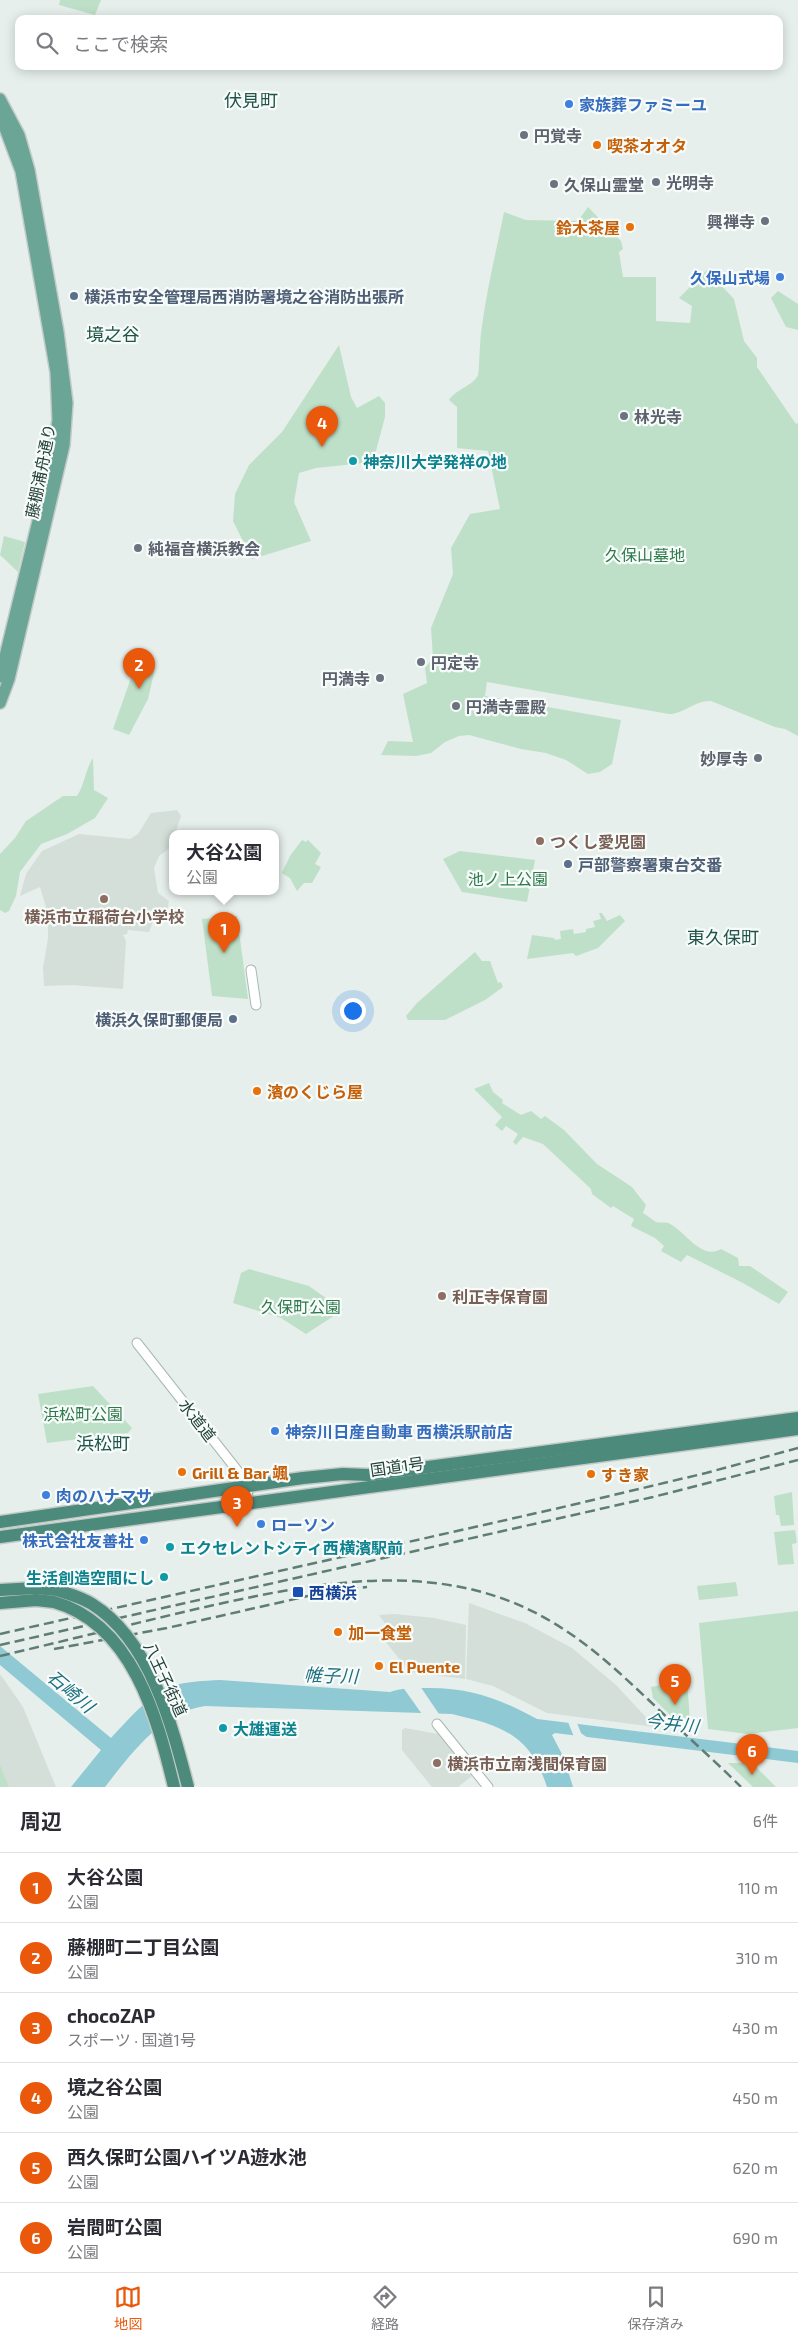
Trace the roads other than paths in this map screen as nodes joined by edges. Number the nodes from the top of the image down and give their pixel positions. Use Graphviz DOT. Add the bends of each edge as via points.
graph roads {
  1 [pos="0,99"];
  2 [pos="0,115"];
  3 [pos="0,677"];
  4 [pos="0,703"];
  5 [pos="251,970"];
  6 [pos="256,1005"];
  7 [pos="137,1343"];
  8 [pos="798,1418"];
  9 [pos="798,1429"];
  10 [pos="247,1485"];
  11 [pos="248,1502"];
  12 [pos="0,1522"];
  13 [pos="0,1536"];
  14 [pos="0,1590"];
  15 [pos="55,1596"];
  16 [pos="0,1603"];
  17 [pos="437,1724"];
  18 [pos="174,1787"];
  19 [pos="188,1787"];
  20 [pos="488,1787"];
  1 -- 4 [label="main road, 藤棚浦舟通り" via="18,135 29,170 58,332 67,403 64,445 9,679"];
  2 -- 3 [label="main road, 藤棚浦舟通り" via="21,171 56,372 58,420 49,476"];
  5 -- 6 [label="street"];
  7 -- 10 [label="street, 水道道"];
  8 -- 10 [label="highway, 国道1号" via="377,1474 343,1474"];
  9 -- 11 [label="highway, 国道1号"];
  10 -- 11 [label="street"];
  10 -- 12 [label="highway, 国道1号"];
  11 -- 13 [label="highway, 国道1号"];
  14 -- 15 [label="highway, 八王子街道" via="36,1588"];
  15 -- 16 [label="highway, 八王子街道"];
  15 -- 18 [label="highway, 八王子街道, bridge" via="84,1613 111,1636 122,1652 145,1694 162,1740"];
  15 -- 19 [label="highway, 八王子街道, bridge" via="92,1604 107,1615 133,1645 155,1686 175,1736"];
  17 -- 20 [label="street"];
}
